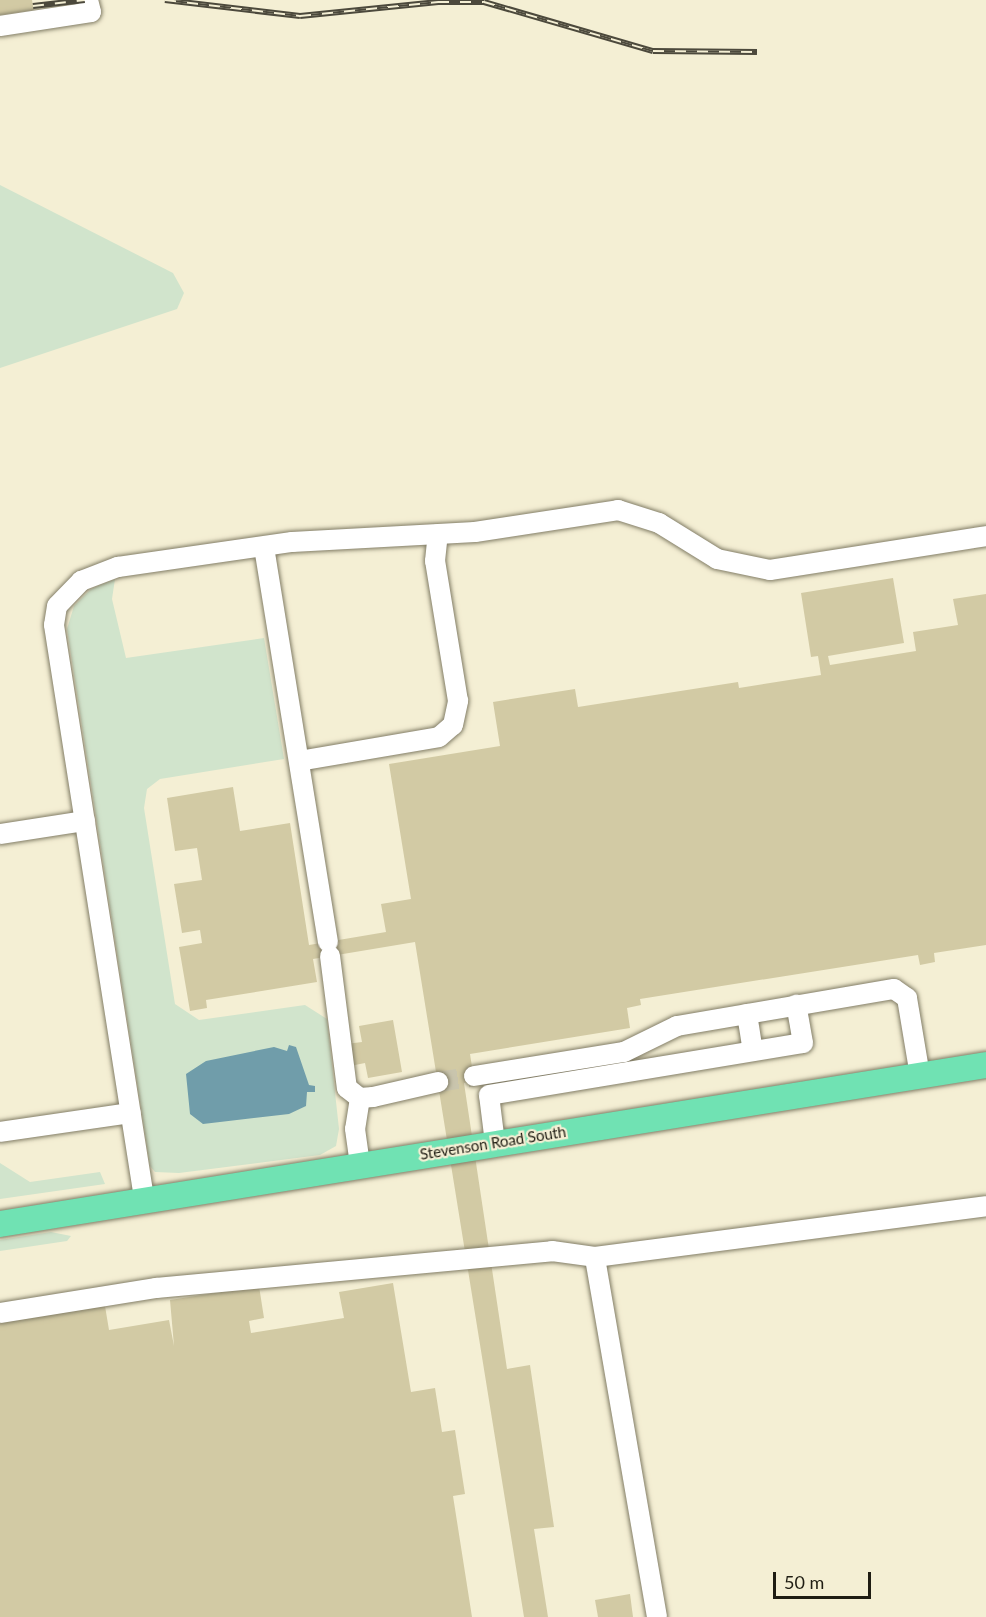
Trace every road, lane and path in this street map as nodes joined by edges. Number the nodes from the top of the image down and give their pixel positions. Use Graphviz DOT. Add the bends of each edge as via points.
graph roads {
  1 [pos="88,0"];
  2 [pos="0,26"];
  3 [pos="438,534"];
  4 [pos="986,536"];
  5 [pos="264,547"];
  6 [pos="299,761"];
  7 [pos="85,821"];
  8 [pos="0,834"];
  9 [pos="796,1005"];
  10 [pos="747,1014"];
  11 [pos="753,1051"];
  12 [pos="986,1065"];
  13 [pos="345,1071"];
  14 [pos="474,1076"];
  15 [pos="920,1076"];
  16 [pos="438,1082"];
  17 [pos="386,1094"];
  18 [pos="360,1098"];
  19 [pos="131,1113"];
  20 [pos="0,1132"];
  21 [pos="495,1143"];
  22 [pos="360,1164"];
  23 [pos="144,1198"];
  24 [pos="986,1206"];
  25 [pos="0,1224"];
  26 [pos="595,1257"];
  27 [pos="0,1313"];
  28 [pos="657,1617"];
  1 -- 2 [label="lane" via="91,12"];
  3 -- 4 [label="lane" via="618,510 658,523 717,559 770,570"];
  3 -- 5 [label="lane"];
  3 -- 6 [label="lane" via="435,561 459,701 453,725 439,737"];
  5 -- 6 [label="lane"];
  5 -- 7 [label="lane" via="118,567 81,581 57,606 54,625"];
  6 -- 13 [label="lane"];
  7 -- 8 [label="lane"];
  7 -- 19 [label="lane"];
  9 -- 10 [label="lane"];
  9 -- 11 [label="lane" via="803,1042"];
  9 -- 15 [label="lane" via="900,990 907,998"];
  10 -- 11 [label="lane"];
  10 -- 14 [label="lane" via="677,1026 624,1052"];
  11 -- 21 [label="lane" via="489,1095"];
  12 -- 15 [label="main road, Stevenson Road South"];
  13 -- 17 [label="lane"];
  13 -- 18 [label="lane" via="347,1088"];
  15 -- 21 [label="main road, Stevenson Road South"];
  16 -- 17 [label="lane"];
  17 -- 18 [label="lane"];
  18 -- 22 [label="lane" via="356,1129"];
  19 -- 20 [label="lane"];
  19 -- 23 [label="lane"];
  21 -- 22 [label="main road, Stevenson Road South"];
  22 -- 23 [label="main road, Stevenson Road South"];
  23 -- 25 [label="main road, Stevenson Road South"];
  24 -- 26 [label="lane"];
  26 -- 27 [label="lane" via="552,1251 156,1288"];
  26 -- 28 [label="lane"];
}
